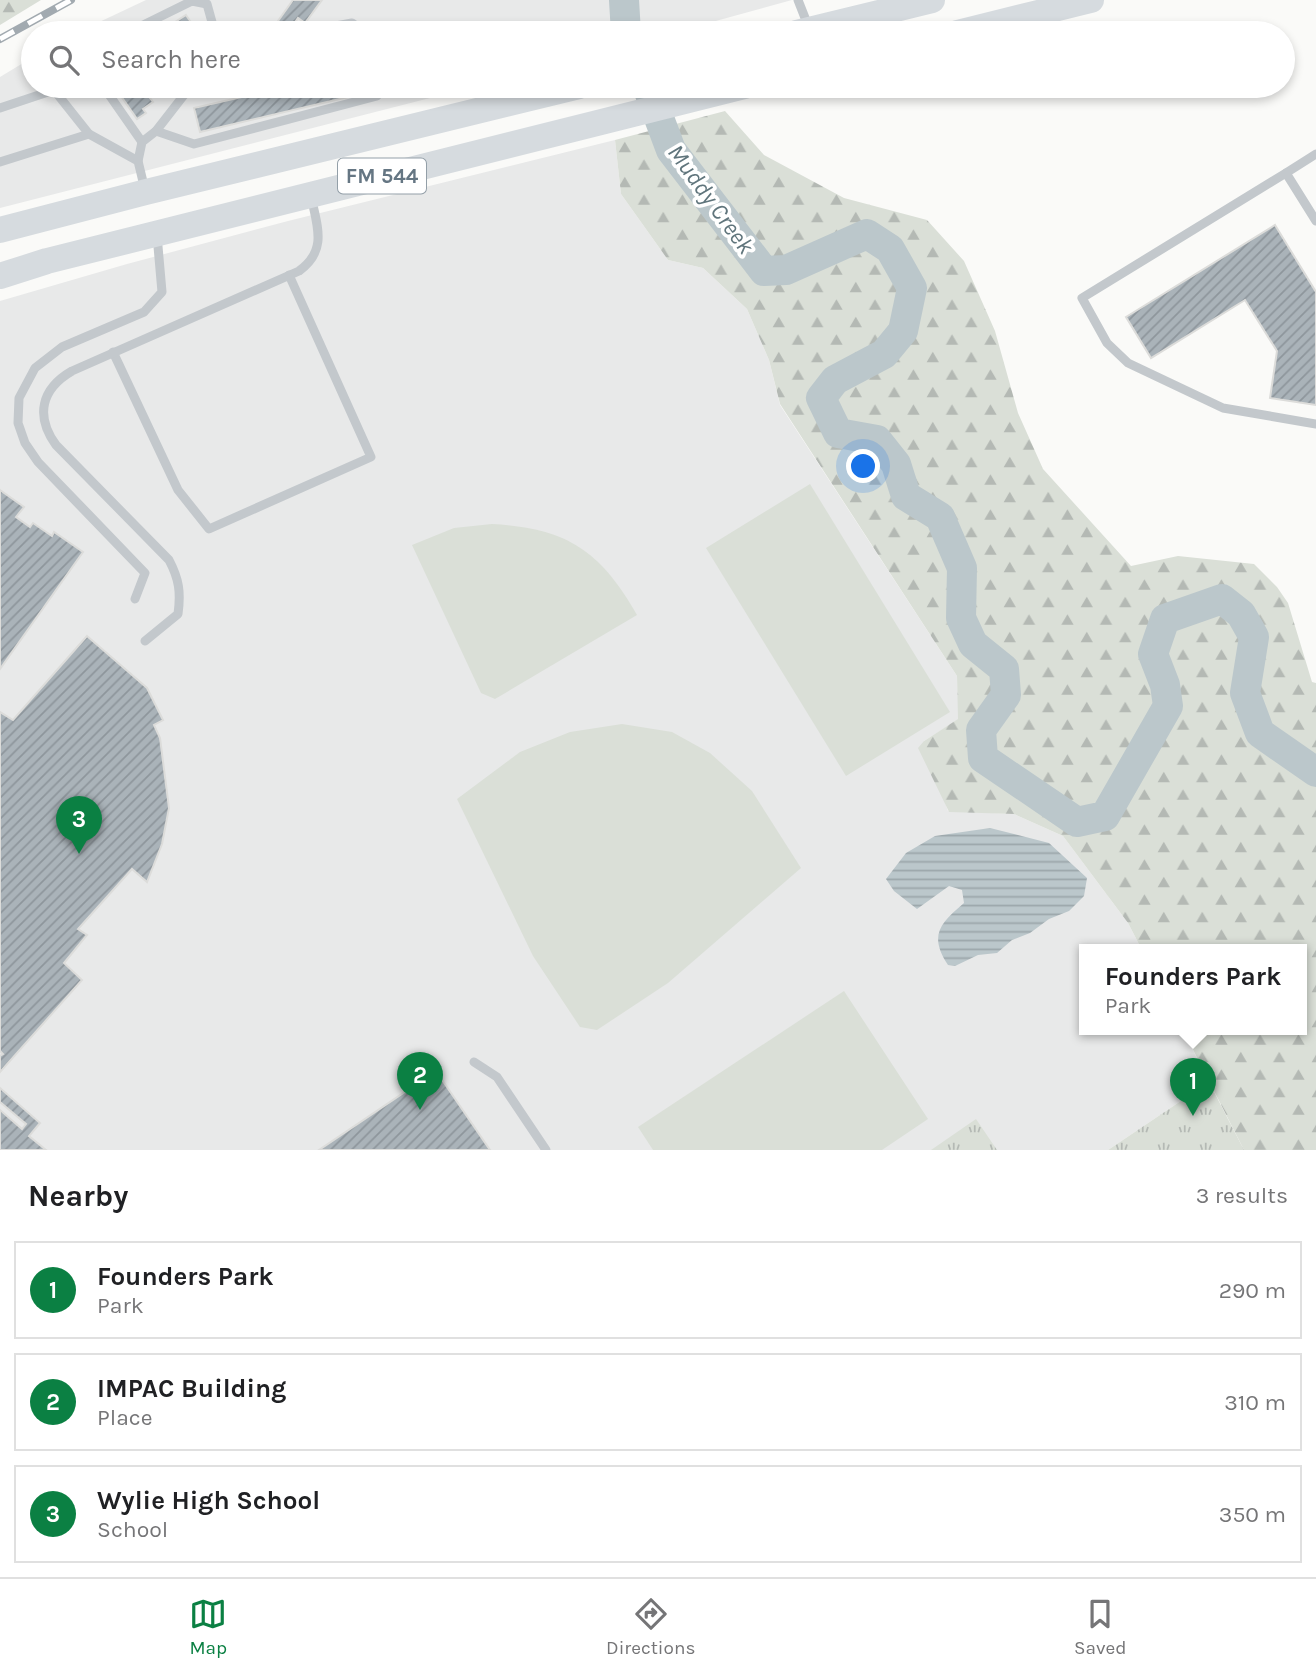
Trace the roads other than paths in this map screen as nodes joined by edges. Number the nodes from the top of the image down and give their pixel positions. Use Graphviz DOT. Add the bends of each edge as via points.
graph roads {
  1 [pos="798,0"];
  2 [pos="932,0"];
  3 [pos="1091,0"];
  4 [pos="151,21"];
  5 [pos="211,21"];
  6 [pos="801,21"];
  7 [pos="847,21"];
  8 [pos="1006,21"];
  9 [pos="30,98"];
  10 [pos="60,98"];
  11 [pos="111,98"];
  12 [pos="182,98"];
  13 [pos="369,98"];
  14 [pos="530,98"];
  15 [pos="696,98"];
  16 [pos="0,108"];
  17 [pos="156,131"];
  18 [pos="89,134"];
  19 [pos="142,142"];
  20 [pos="1316,154"];
  21 [pos="138,161"];
  22 [pos="0,162"];
  23 [pos="1286,173"];
  24 [pos="146,192"];
  25 [pos="311,194"];
  26 [pos="1316,221"];
  27 [pos="0,230"];
  28 [pos="156,233"];
  29 [pos="289,275"];
  30 [pos="0,276"];
  31 [pos="113,352"];
  32 [pos="1316,424"];
  33 [pos="135,599"];
  34 [pos="145,641"];
  35 [pos="474,1062"];
  36 [pos="546,1150"];
  1 -- 6 [label="lane"];
  2 -- 7 [label="main road"];
  3 -- 8 [label="main road"];
  4 -- 5 [label="lane" via="192,1 206,4"];
  9 -- 16 [label="lane"];
  10 -- 18 [label="lane"];
  11 -- 19 [label="lane"];
  12 -- 17 [label="lane"];
  13 -- 17 [label="lane" via="194,144"];
  14 -- 24 [label="main road, FM 544 / FM 544"];
  15 -- 25 [label="main road, FM 544 / FM 544"];
  17 -- 19 [label="lane"];
  18 -- 21 [label="lane"];
  18 -- 22 [label="lane"];
  19 -- 21 [label="lane"];
  20 -- 23 [label="lane"];
  21 -- 24 [label="lane"];
  23 -- 26 [label="lane"];
  23 -- 32 [label="lane" via="1082,298 1107,343 1128,363 1223,408"];
  24 -- 27 [label="main road, FM 544 / FM 544"];
  24 -- 28 [label="main road"];
  25 -- 28 [label="main road, FM 544 / FM 544"];
  25 -- 29 [label="lane" via="318,242 315,254 309,264"];
  28 -- 30 [label="main road, FM 544 / FM 544"];
  28 -- 33 [label="lane" via="162,292 144,312 62,348 44,361 35,368 19,398 18,423 38,462 145,573"];
  29 -- 31 [label="lane"];
  29 -- 31 [label="lane" via="371,457 209,529 178,490"];
  31 -- 34 [label="lane" via="59,378 44,404 43,419 56,445 169,559 178,576 178,614"];
  35 -- 36 [label="lane" via="496,1077"];
}
